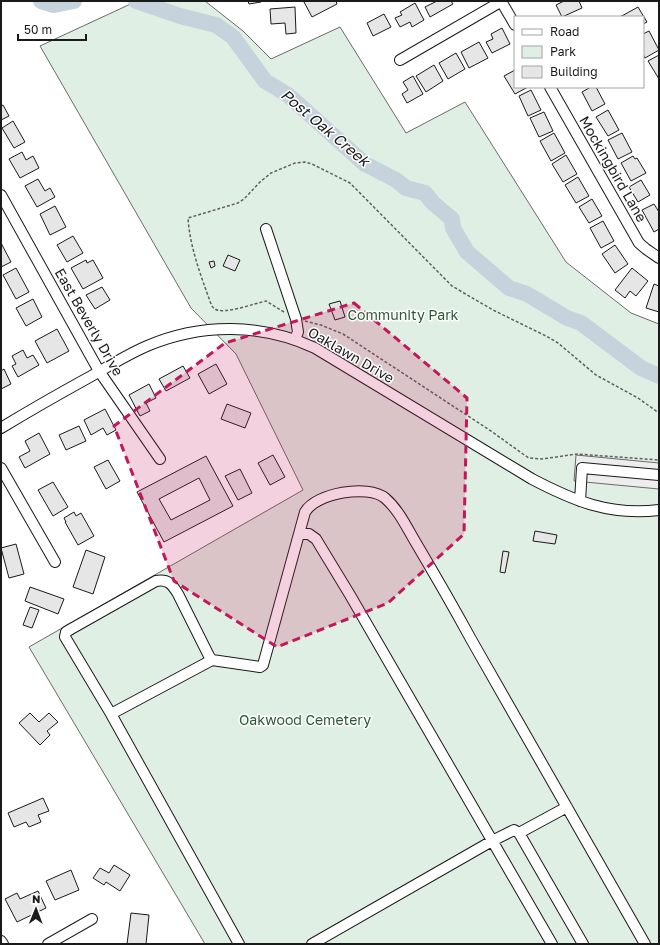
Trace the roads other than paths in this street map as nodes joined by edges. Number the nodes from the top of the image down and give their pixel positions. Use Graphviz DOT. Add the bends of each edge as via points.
graph roads {
  1 [pos="502,1"];
  2 [pos="514,23"];
  3 [pos="400,60"];
  4 [pos="551,88"];
  5 [pos="1,195"];
  6 [pos="266,230"];
  7 [pos="659,258"];
  8 [pos="295,339"];
  9 [pos="100,372"];
  10 [pos="1,428"];
  11 [pos="160,459"];
  12 [pos="1,468"];
  13 [pos="659,475"];
  14 [pos="580,501"];
  15 [pos="659,510"];
  16 [pos="299,534"];
  17 [pos="55,562"];
  18 [pos="212,660"];
  19 [pos="111,714"];
  20 [pos="567,807"];
  21 [pos="519,833"];
  22 [pos="492,841"];
  23 [pos="92,919"];
  24 [pos="1,941"];
  25 [pos="3,944"];
  26 [pos="48,944"];
  27 [pos="239,944"];
  28 [pos="312,944"];
  29 [pos="552,944"];
  30 [pos="583,944"];
  31 [pos="645,944"];
  1 -- 2 [label="street"];
  1 -- 3 [label="street"];
  4 -- 7 [label="street, Mockingbird Lane" via="639,243"];
  5 -- 9 [label="street, East Beverly Drive"];
  6 -- 8 [label="street" via="296,318 298,332"];
  8 -- 9 [label="street, Oaklawn Drive" via="247,329 192,332 146,347"];
  8 -- 14 [label="street, Oaklawn Drive" via="315,348 532,478 567,497"];
  9 -- 10 [label="street, Oaklawn Drive"];
  9 -- 11 [label="street, East Beverly Drive"];
  12 -- 17 [label="street"];
  13 -- 14 [label="street" via="582,468"];
  14 -- 15 [label="street, Oaklawn Drive" via="613,510"];
  16 -- 18 [label="street" via="263,665 253,667"];
  16 -- 20 [label="street" via="308,506 322,498 357,491 372,492 384,497 396,510 434,574"];
  16 -- 22 [label="street" via="308,534 316,539"];
  18 -- 19 [label="street"];
  18 -- 19 [label="street" via="173,586 163,580 156,582 66,632 67,642"];
  19 -- 27 [label="street"];
  20 -- 21 [label="street"];
  20 -- 31 [label="street"];
  21 -- 22 [label="street" via="509,831"];
  21 -- 30 [label="street"];
  22 -- 28 [label="street"];
  22 -- 29 [label="street"];
  23 -- 26 [label="street"];
  24 -- 25 [label="street"];
}
